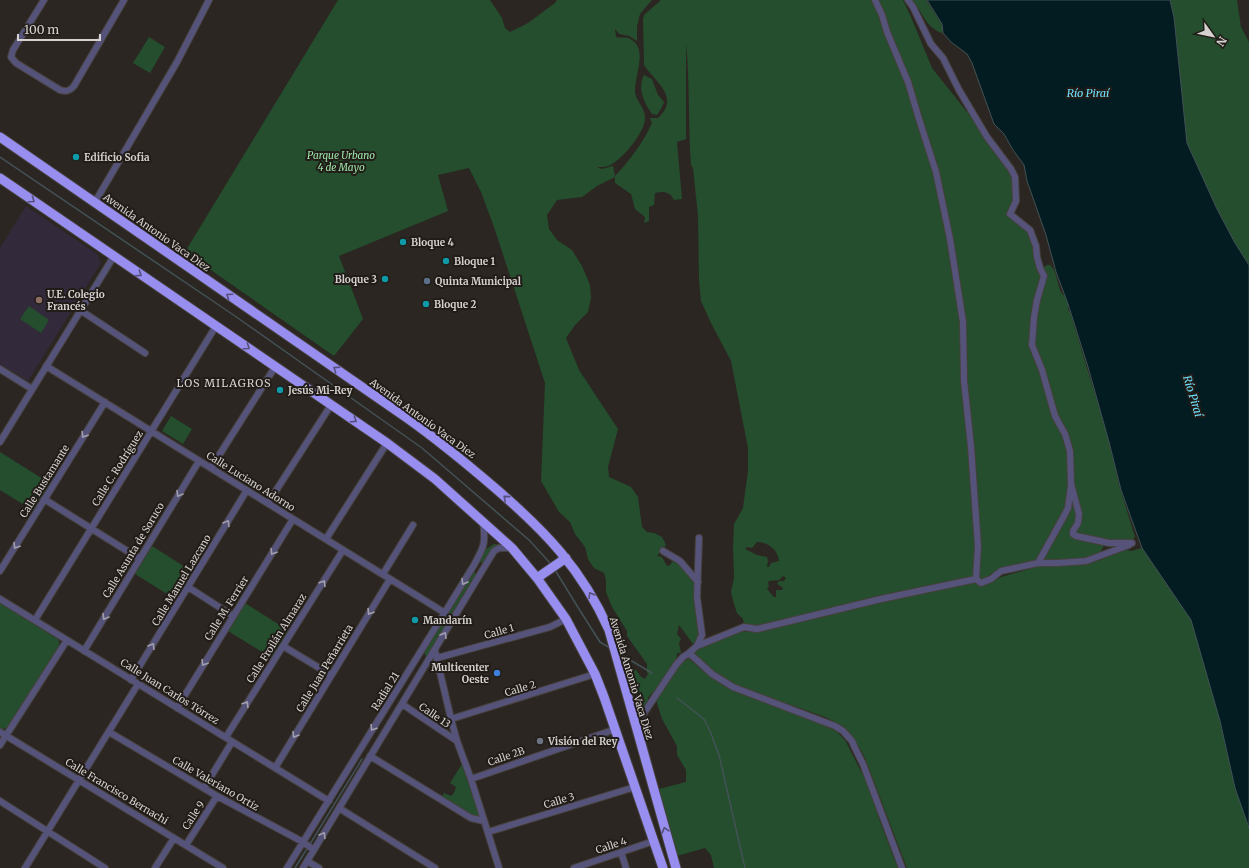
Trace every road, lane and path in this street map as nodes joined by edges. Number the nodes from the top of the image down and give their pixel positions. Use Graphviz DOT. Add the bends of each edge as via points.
graph roads {
  1 [pos="44,0"];
  2 [pos="208,0"];
  3 [pos="875,0"];
  4 [pos="908,0"];
  5 [pos="122,1"];
  6 [pos="0,137"];
  7 [pos="0,178"];
  8 [pos="95,202"];
  9 [pos="114,256"];
  10 [pos="80,310"];
  11 [pos="216,326"];
  12 [pos="145,353"];
  13 [pos="46,366"];
  14 [pos="275,367"];
  15 [pos="0,369"];
  16 [pos="32,389"];
  17 [pos="105,402"];
  18 [pos="330,405"];
  19 [pos="152,431"];
  20 [pos="0,442"];
  21 [pos="387,443"];
  22 [pos="199,461"];
  23 [pos="211,468"];
  24 [pos="1071,484"];
  25 [pos="247,490"];
  26 [pos="44,499"];
  27 [pos="268,503"];
  28 [pos="293,519"];
  29 [pos="483,520"];
  30 [pos="413,525"];
  31 [pos="91,529"];
  32 [pos="699,538"];
  33 [pos="326,539"];
  34 [pos="512,548"];
  35 [pos="344,550"];
  36 [pos="663,551"];
  37 [pos="140,559"];
  38 [pos="564,559"];
  39 [pos="1038,563"];
  40 [pos="474,565"];
  41 [pos="482,570"];
  42 [pos="0,571"];
  43 [pos="383,574"];
  44 [pos="541,575"];
  45 [pos="390,579"];
  46 [pos="976,579"];
  47 [pos="698,582"];
  48 [pos="188,587"];
  49 [pos="0,599"];
  50 [pos="445,613"];
  51 [pos="233,616"];
  52 [pos="566,619"];
  53 [pos="35,620"];
  54 [pos="67,640"];
  55 [pos="283,646"];
  56 [pos="697,646"];
  57 [pos="435,650"];
  58 [pos="84,651"];
  59 [pos="689,653"];
  60 [pos="437,658"];
  61 [pos="594,674"];
  62 [pos="331,675"];
  63 [pos="131,680"];
  64 [pos="138,684"];
  65 [pos="402,704"];
  66 [pos="177,708"];
  67 [pos="451,719"];
  68 [pos="636,725"];
  69 [pos="616,729"];
  70 [pos="0,732"];
  71 [pos="109,732"];
  72 [pos="6,736"];
  73 [pos="226,738"];
  74 [pos="232,742"];
  75 [pos="457,742"];
  76 [pos="0,745"];
  77 [pos="370,756"];
  78 [pos="275,768"];
  79 [pos="344,777"];
  80 [pos="471,779"];
  81 [pos="79,780"];
  82 [pos="353,782"];
  83 [pos="635,787"];
  84 [pos="204,788"];
  85 [pos="217,796"];
  86 [pos="0,801"];
  87 [pos="329,801"];
  88 [pos="339,808"];
  89 [pos="484,821"];
  90 [pos="48,831"];
  91 [pos="488,832"];
  92 [pos="174,838"];
  93 [pos="654,841"];
  94 [pos="186,845"];
  95 [pos="308,847"];
  96 [pos="621,852"];
  97 [pos="307,861"];
  98 [pos="425,865"];
  99 [pos="25,868"];
  100 [pos="105,868"];
  101 [pos="155,868"];
  102 [pos="223,868"];
  103 [pos="287,868"];
  104 [pos="303,868"];
  105 [pos="319,868"];
  106 [pos="435,868"];
  107 [pos="499,868"];
  108 [pos="574,868"];
  109 [pos="626,868"];
  110 [pos="663,868"];
  111 [pos="676,868"];
  112 [pos="902,868"];
  1 -- 5 [label="street" via="11,57 16,63 63,91 74,86"];
  2 -- 8 [label="street" via="177,62"];
  3 -- 46 [label="street" via="908,82 936,172 950,240 963,322 964,381 978,546"];
  4 -- 24 [label="street" via="987,138 1011,169 1014,177 1016,201 1010,214 1030,230 1044,276 1036,300 1032,345 1055,416 1065,434 1070,451"];
  6 -- 8 [label="highway, Avenida Antonio Vaca Diez"];
  7 -- 9 [label="highway, one-way"];
  38 -- 8 [label="highway, Avenida Antonio Vaca Diez, one-way" via="543,532 516,506 444,445"];
  9 -- 10 [label="street"];
  9 -- 11 [label="highway, one-way"];
  10 -- 12 [label="street"];
  10 -- 13 [label="street"];
  11 -- 14 [label="highway, one-way"];
  11 -- 19 [label="street, Calle C. Rodríguez"];
  13 -- 16 [label="street"];
  13 -- 17 [label="street, Calle Luciano Adorno"];
  14 -- 18 [label="highway"];
  14 -- 23 [label="street"];
  15 -- 16 [label="street"];
  16 -- 20 [label="street"];
  17 -- 19 [label="street, Calle Luciano Adorno"];
  17 -- 26 [label="street, Calle Bustamante, one-way"];
  18 -- 21 [label="highway, one-way"];
  18 -- 27 [label="street"];
  19 -- 22 [label="street, Calle Luciano Adorno"];
  19 -- 31 [label="street, Calle C. Rodríguez"];
  21 -- 29 [label="highway"];
  21 -- 33 [label="street"];
  22 -- 23 [label="street, Calle Luciano Adorno"];
  22 -- 37 [label="street, Calle Asunta de Soruco, one-way"];
  23 -- 25 [label="street, Calle Luciano Adorno"];
  24 -- 39 [label="street" via="1068,508"];
  24 -- 39 [label="street" via="1079,514 1073,534 1109,543 1132,543 1086,561"];
  25 -- 27 [label="street, Calle Luciano Adorno"];
  48 -- 25 [label="street, Calle Manuel Lazcano, one-way"];
  26 -- 31 [label="street"];
  26 -- 42 [label="street, Calle Bustamante, one-way"];
  27 -- 28 [label="street, Calle Luciano Adorno"];
  28 -- 33 [label="street, Calle Luciano Adorno"];
  28 -- 51 [label="street, Calle M. Ferrier, one-way"];
  29 -- 34 [label="highway"];
  29 -- 40 [label="street, Radial 21" via="485,538"];
  30 -- 43 [label="street"];
  31 -- 37 [label="street"];
  31 -- 53 [label="street, Calle C. Rodríguez"];
  32 -- 47 [label="street"];
  33 -- 35 [label="street, Calle Luciano Adorno"];
  34 -- 41 [label="street, Radial 21" via="499,548 494,551"];
  34 -- 44 [label="highway"];
  35 -- 43 [label="street, Calle Luciano Adorno"];
  55 -- 35 [label="street, Calle Froilán Almaraz, one-way"];
  36 -- 47 [label="street" via="680,561"];
  37 -- 58 [label="street, Calle Asunta de Soruco, one-way"];
  38 -- 44 [label="highway"];
  68 -- 38 [label="highway, Avenida Antonio Vaca Diez, one-way" via="609,630 583,582"];
  39 -- 46 [label="street" via="1002,571 981,582"];
  40 -- 41 [label="street"];
  40 -- 50 [label="street, Radial 21, one-way"];
  57 -- 41 [label="street, Radial 21, one-way"];
  43 -- 45 [label="street, Calle Luciano Adorno"];
  44 -- 52 [label="highway"];
  45 -- 50 [label="street, Calle Luciano Adorno"];
  45 -- 62 [label="street, Calle Juan Peñarrieta, one-way"];
  46 -- 56 [label="street" via="757,629 744,627"];
  47 -- 56 [label="street" via="697,597 702,634"];
  48 -- 51 [label="street"];
  63 -- 48 [label="street, Calle Manuel Lazcano, one-way"];
  49 -- 53 [label="street, Calle Juan Carlos Tórrez"];
  50 -- 79 [label="street, Radial 21, one-way"];
  51 -- 66 [label="street, Calle M. Ferrier, one-way"];
  52 -- 60 [label="street, Calle 1" via="550,627"];
  52 -- 61 [label="highway"];
  53 -- 54 [label="street, Calle Juan Carlos Tórrez"];
  54 -- 58 [label="street, Calle Juan Carlos Tórrez"];
  54 -- 72 [label="street"];
  55 -- 62 [label="street"];
  73 -- 55 [label="street, Calle Froilán Almaraz, one-way"];
  56 -- 59 [label="street"];
  57 -- 60 [label="street"];
  57 -- 65 [label="street, Radial 21"];
  58 -- 63 [label="street, Calle Juan Carlos Tórrez"];
  59 -- 68 [label="street" via="676,665"];
  59 -- 112 [label="street" via="712,674 733,687 843,731 852,741 863,764"];
  60 -- 67 [label="street"];
  61 -- 67 [label="street, Calle 2"];
  61 -- 69 [label="highway"];
  62 -- 78 [label="street, Calle Juan Peñarrieta, one-way"];
  63 -- 64 [label="street, Calle Juan Carlos Tórrez"];
  64 -- 66 [label="street, Calle Juan Carlos Tórrez"];
  64 -- 71 [label="street"];
  65 -- 75 [label="street, Calle 13"];
  65 -- 77 [label="street, Radial 21"];
  66 -- 73 [label="street, Calle Juan Carlos Tórrez"];
  67 -- 75 [label="street"];
  111 -- 68 [label="highway, Avenida Antonio Vaca Diez, one-way"];
  69 -- 80 [label="street, Calle 2B"];
  69 -- 83 [label="highway"];
  70 -- 72 [label="street, Calle Francisco Bernachi"];
  71 -- 81 [label="street"];
  71 -- 84 [label="street, Calle Valeriano Ortiz"];
  72 -- 76 [label="street"];
  72 -- 81 [label="street, Calle Francisco Bernachi"];
  73 -- 74 [label="street, Calle Juan Carlos Tórrez"];
  74 -- 78 [label="street, Calle Juan Carlos Tórrez"];
  74 -- 84 [label="street, Calle 9"];
  75 -- 80 [label="street"];
  77 -- 82 [label="street, Radial 21"];
  77 -- 89 [label="street" via="471,818"];
  78 -- 87 [label="street, Calle Juan Carlos Tórrez"];
  79 -- 82 [label="street"];
  79 -- 87 [label="street, Radial 21"];
  80 -- 89 [label="street"];
  81 -- 90 [label="street"];
  81 -- 92 [label="street, Calle Francisco Bernachi"];
  82 -- 88 [label="street, Radial 21"];
  83 -- 91 [label="street, Calle 3"];
  83 -- 93 [label="highway"];
  84 -- 85 [label="street, Calle Valeriano Ortiz"];
  85 -- 94 [label="street, Calle 9"];
  85 -- 95 [label="street, Calle Valeriano Ortiz"];
  86 -- 90 [label="street"];
  87 -- 95 [label="street, Radial 21"];
  95 -- 88 [label="street, Radial 21, one-way"];
  88 -- 98 [label="street"];
  89 -- 91 [label="street"];
  90 -- 99 [label="street"];
  90 -- 100 [label="street"];
  91 -- 107 [label="street"];
  92 -- 94 [label="street, Calle Francisco Bernachi"];
  92 -- 101 [label="street, Calle 9"];
  93 -- 96 [label="street, Calle 4"];
  93 -- 110 [label="highway"];
  94 -- 102 [label="street, Calle Francisco Bernachi"];
  95 -- 97 [label="street, Radial 21"];
  95 -- 103 [label="street, Radial 21"];
  96 -- 108 [label="street, Calle 4"];
  96 -- 109 [label="street"];
  97 -- 104 [label="street, Radial 21"];
  97 -- 105 [label="street"];
  98 -- 106 [label="street"];
}
